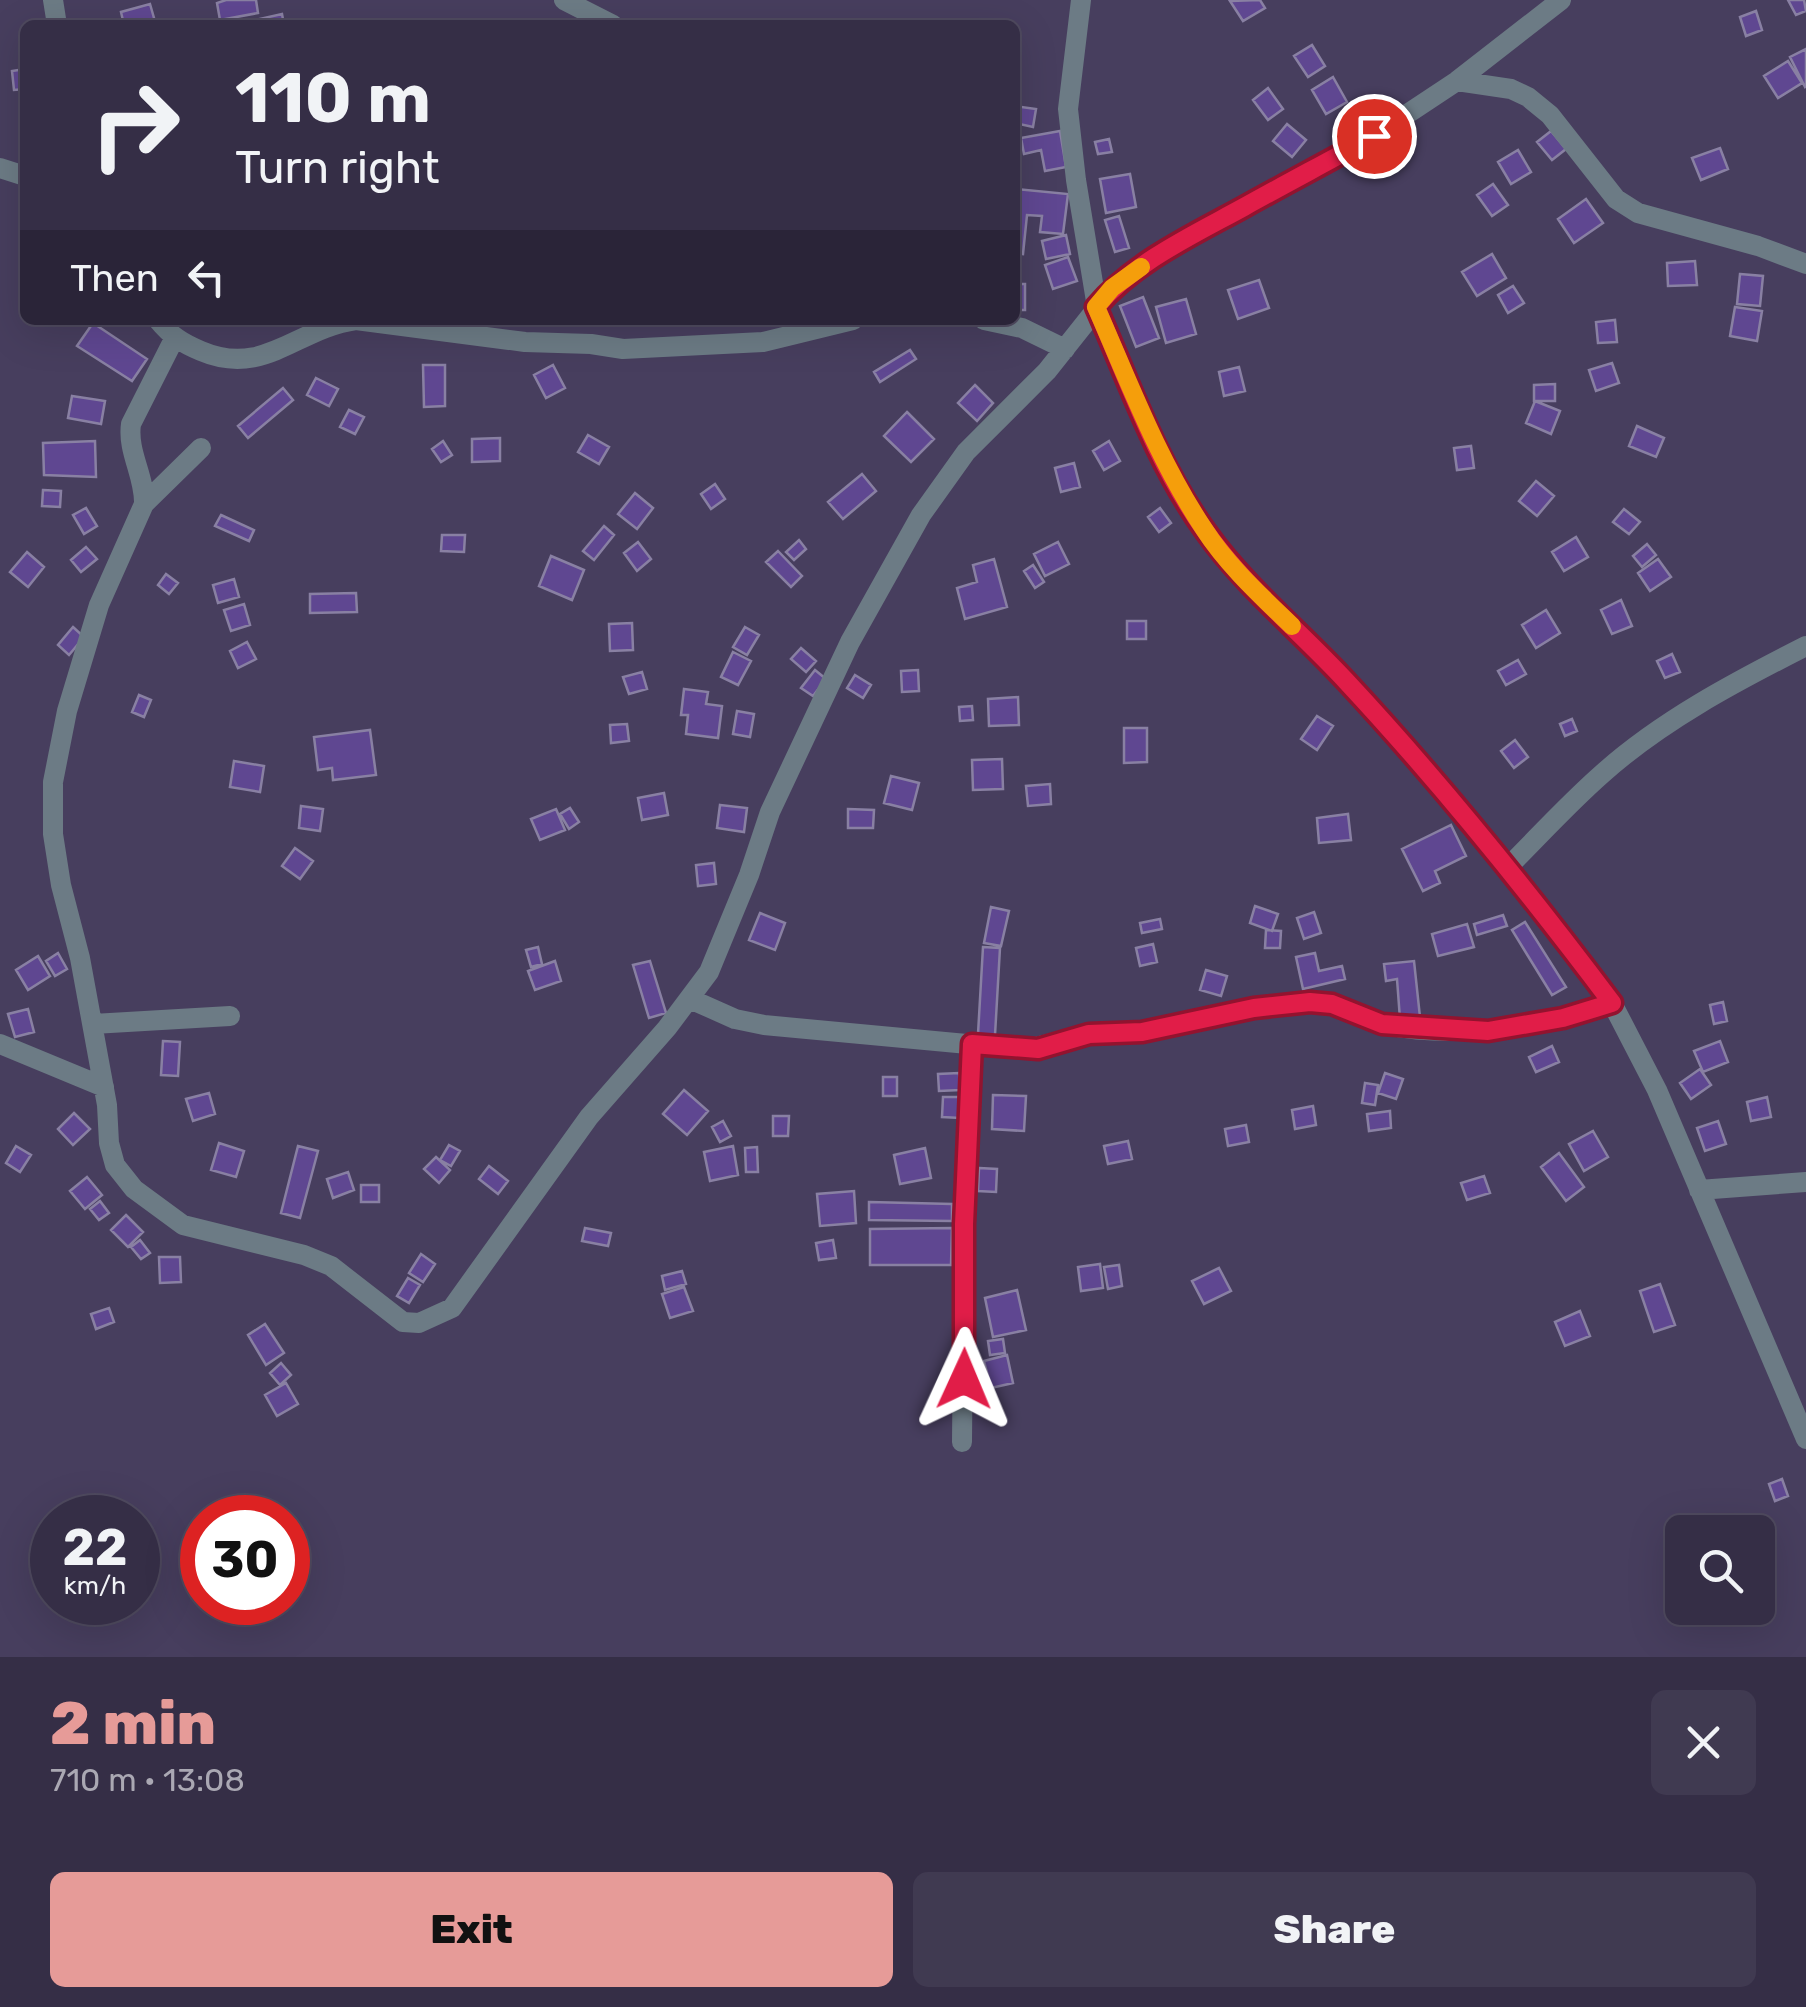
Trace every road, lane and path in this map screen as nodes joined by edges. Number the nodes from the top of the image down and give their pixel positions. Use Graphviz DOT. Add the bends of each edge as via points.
graph roads {
  1 [pos="564,0"];
  2 [pos="1080,0"];
  3 [pos="1562,0"];
  4 [pos="603,20"];
  5 [pos="1456,80"];
  6 [pos="1806,264"];
  7 [pos="1096,307"];
  8 [pos="162,325"];
  9 [pos="333,325"];
  10 [pos="394,325"];
  11 [pos="833,325"];
  12 [pos="1008,325"];
  13 [pos="174,340"];
  14 [pos="1065,348"];
  15 [pos="201,448"];
  16 [pos="144,504"];
  17 [pos="1806,646"];
  18 [pos="1508,867"];
  19 [pos="690,999"];
  20 [pos="1612,1003"];
  21 [pos="230,1016"];
  22 [pos="93,1024"];
  23 [pos="0,1044"];
  24 [pos="972,1044"];
  25 [pos="104,1087"];
  26 [pos="1806,1182"];
  27 [pos="1699,1190"];
  28 [pos="1806,1439"];
  29 [pos="962,1442"];
  1 -- 4 [label="street"];
  2 -- 7 [label="street" via="1068,109"];
  3 -- 5 [label="street"];
  5 -- 6 [label="street" via="1528,97 1616,198 1638,214"];
  5 -- 7 [label="street" via="1374,136 1135,270"];
  7 -- 14 [label="street"];
  7 -- 18 [label="street" via="1157,448 1205,531 1424,766"];
  8 -- 13 [label="street"];
  9 -- 13 [label="street" via="237,361"];
  10 -- 11 [label="street" via="623,349 764,342"];
  12 -- 14 [label="street"];
  13 -- 16 [label="street" via="131,424"];
  14 -- 19 [label="street" via="966,452 921,515 850,642 770,812 724,940"];
  15 -- 16 [label="street"];
  16 -- 22 [label="street" via="100,605 53,782 61,886"];
  17 -- 18 [label="street" via="1659,730 1603,773"];
  18 -- 20 [label="street"];
  19 -- 24 [label="street" via="764,1024"];
  19 -- 25 [label="street" via="590,1117 452,1308 418,1323 403,1322 331,1266 182,1224 158,1208 115,1165"];
  20 -- 24 [label="street" via="1488,1031 1382,1024 1310,1002 1142,1032 1089,1034 1038,1049"];
  20 -- 27 [label="street"];
  21 -- 22 [label="street"];
  22 -- 25 [label="street"];
  23 -- 25 [label="street"];
  24 -- 29 [label="street"];
  26 -- 27 [label="street"];
  27 -- 28 [label="street"];
}
